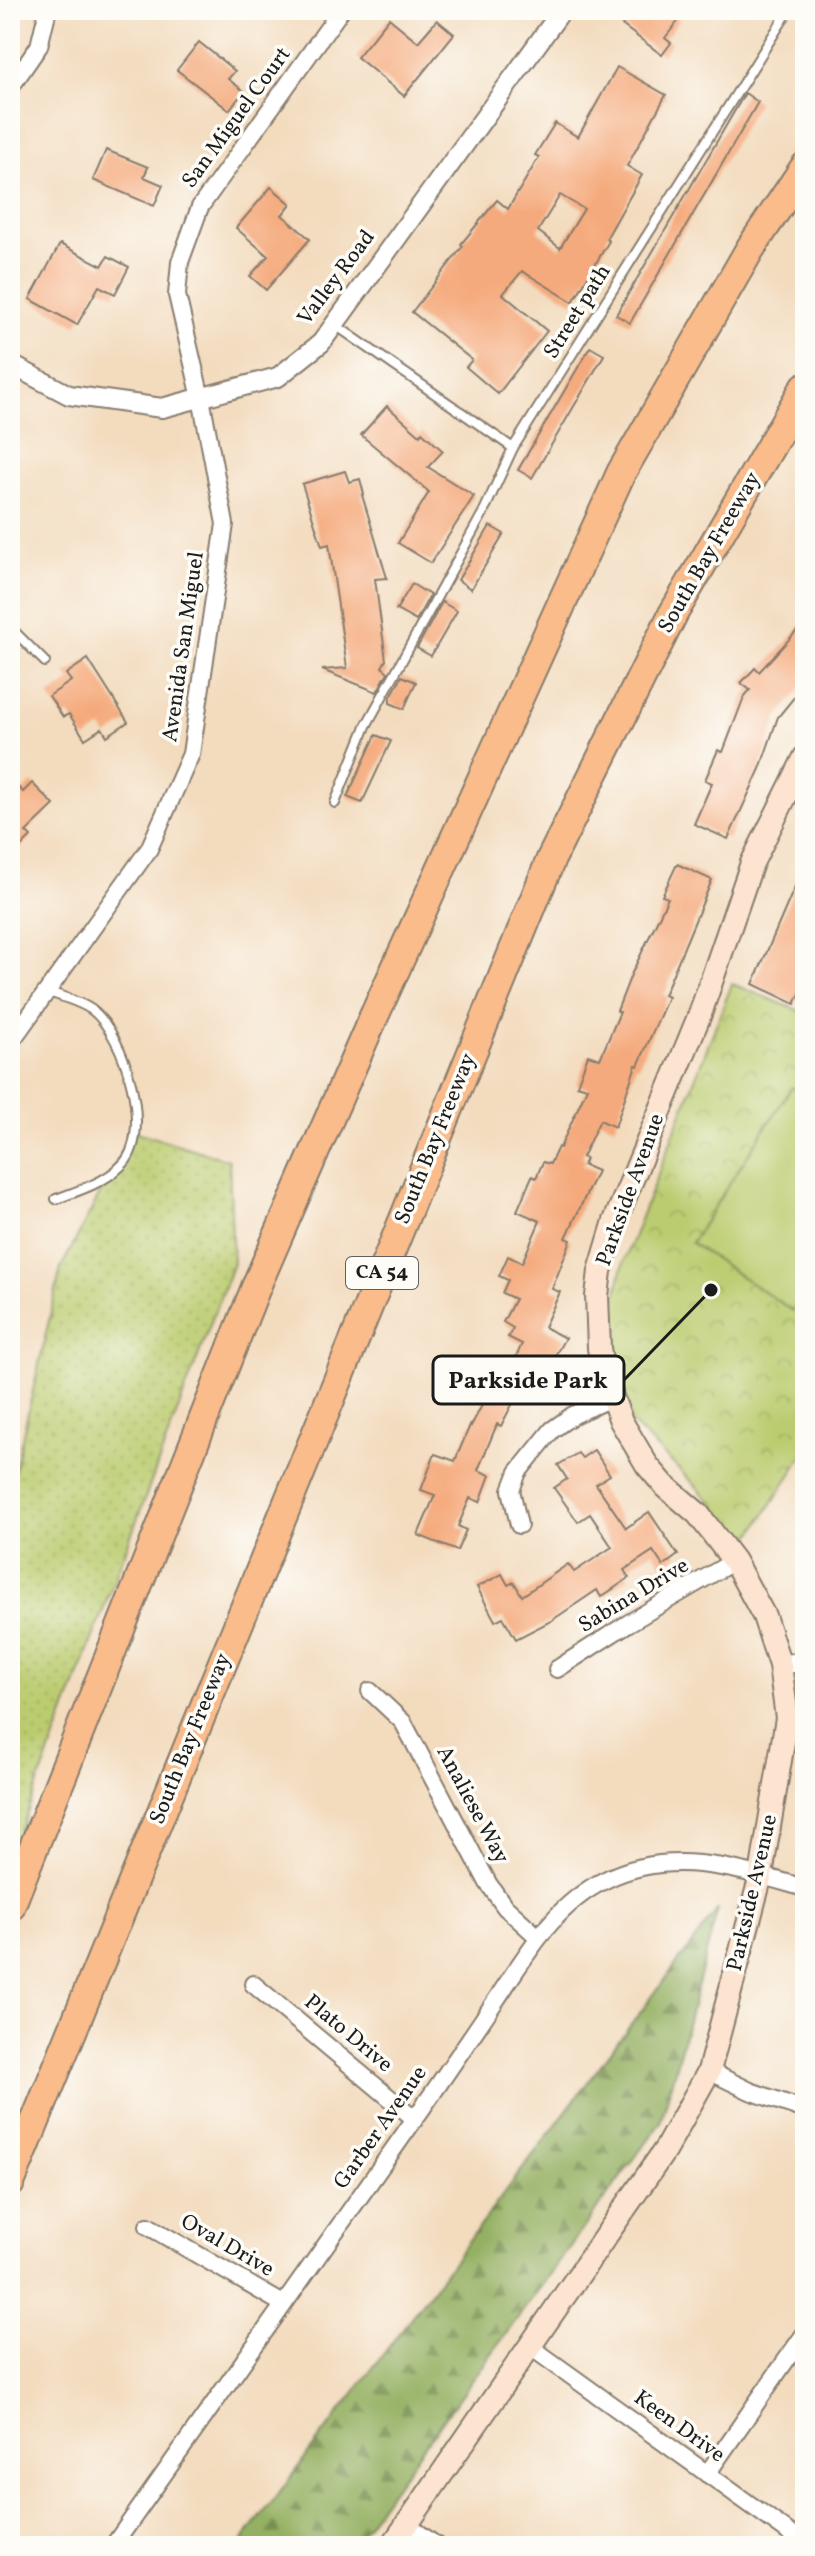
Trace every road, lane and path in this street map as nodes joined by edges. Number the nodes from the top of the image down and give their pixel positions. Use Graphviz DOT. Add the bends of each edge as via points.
graph roads {
  1 [pos="341,10"];
  2 [pos="562,10"];
  3 [pos="789,10"];
  4 [pos="47,13"];
  5 [pos="10,88"];
  6 [pos="805,147"];
  7 [pos="805,167"];
  8 [pos="750,249"];
  9 [pos="334,324"];
  10 [pos="10,364"];
  11 [pos="805,387"];
  12 [pos="201,398"];
  13 [pos="513,448"];
  14 [pos="10,627"];
  15 [pos="45,662"];
  16 [pos="805,757"];
  17 [pos="335,803"];
  18 [pos="46,991"];
  19 [pos="10,1043"];
  20 [pos="56,1199"];
  21 [pos="611,1398"];
  22 [pos="519,1525"];
  23 [pos="734,1561"];
  24 [pos="805,1661"];
  25 [pos="780,1665"];
  26 [pos="557,1669"];
  27 [pos="370,1691"];
  28 [pos="761,1875"];
  29 [pos="805,1888"];
  30 [pos="10,1907"];
  31 [pos="538,1937"];
  32 [pos="253,1984"];
  33 [pos="709,2071"];
  34 [pos="805,2110"];
  35 [pos="415,2119"];
  36 [pos="10,2183"];
  37 [pos="148,2226"];
  38 [pos="283,2304"];
  39 [pos="805,2333"];
  40 [pos="528,2345"];
  41 [pos="707,2474"];
  42 [pos="406,2525"];
  43 [pos="805,2544"];
  44 [pos="113,2546"];
  45 [pos="392,2546"];
  46 [pos="435,2546"];
  1 -- 12 [label="street, San Miguel Court" via="200,207 180,262 177,295"];
  2 -- 9 [label="street, Valley Road"];
  3 -- 13 [label="lane, Street path"];
  4 -- 5 [label="street" via="39,46"];
  6 -- 8 [label="highway"];
  7 -- 8 [label="highway"];
  8 -- 30 [label="highway" via="621,473 370,1025 258,1282"];
  9 -- 12 [label="street, Valley Road" via="321,343 278,377"];
  9 -- 13 [label="lane"];
  10 -- 12 [label="street, Valley Road" via="69,395 162,408"];
  11 -- 36 [label="highway, South Bay Freeway / CA 54" via="673,614 551,859"];
  12 -- 18 [label="street, Avenida San Miguel" via="225,524 191,754 149,849"];
  13 -- 17 [label="lane, Street path" via="366,726"];
  14 -- 15 [label="lane"];
  16 -- 21 [label="main road, Parkside Avenue" via="752,863 700,1014 608,1244 596,1322"];
  18 -- 19 [label="street, Avenida San Miguel"];
  18 -- 20 [label="lane" via="86,1006 107,1027 118,1046 137,1113 134,1146 124,1165"];
  21 -- 22 [label="street" via="552,1430 518,1472 511,1490"];
  21 -- 23 [label="main road, Parkside Avenue" via="647,1465 698,1514"];
  23 -- 25 [label="main road, Parkside Avenue" via="764,1616"];
  23 -- 26 [label="street, Sabina Drive"];
  24 -- 25 [label="street"];
  25 -- 28 [label="main road, Parkside Avenue" via="787,1718"];
  27 -- 31 [label="street, Analiese Way" via="403,1722 488,1883"];
  28 -- 29 [label="street, Garber Avenue"];
  28 -- 31 [label="street, Garber Avenue" via="687,1862 647,1865 608,1878 577,1897"];
  28 -- 33 [label="main road, Parkside Avenue"];
  31 -- 35 [label="street, Garber Avenue"];
  32 -- 35 [label="street, Plato Drive"];
  33 -- 34 [label="street"];
  33 -- 40 [label="main road, Parkside Avenue" via="665,2150"];
  35 -- 38 [label="street, Garber Avenue"];
  37 -- 38 [label="street, Oval Drive"];
  38 -- 44 [label="street, Garber Avenue"];
  39 -- 41 [label="street"];
  40 -- 41 [label="street, Keen Drive"];
  40 -- 42 [label="main road, Parkside Avenue"];
  41 -- 43 [label="street, Keen Drive"];
  42 -- 45 [label="main road, Parkside Avenue"];
  42 -- 46 [label="street"];
}
